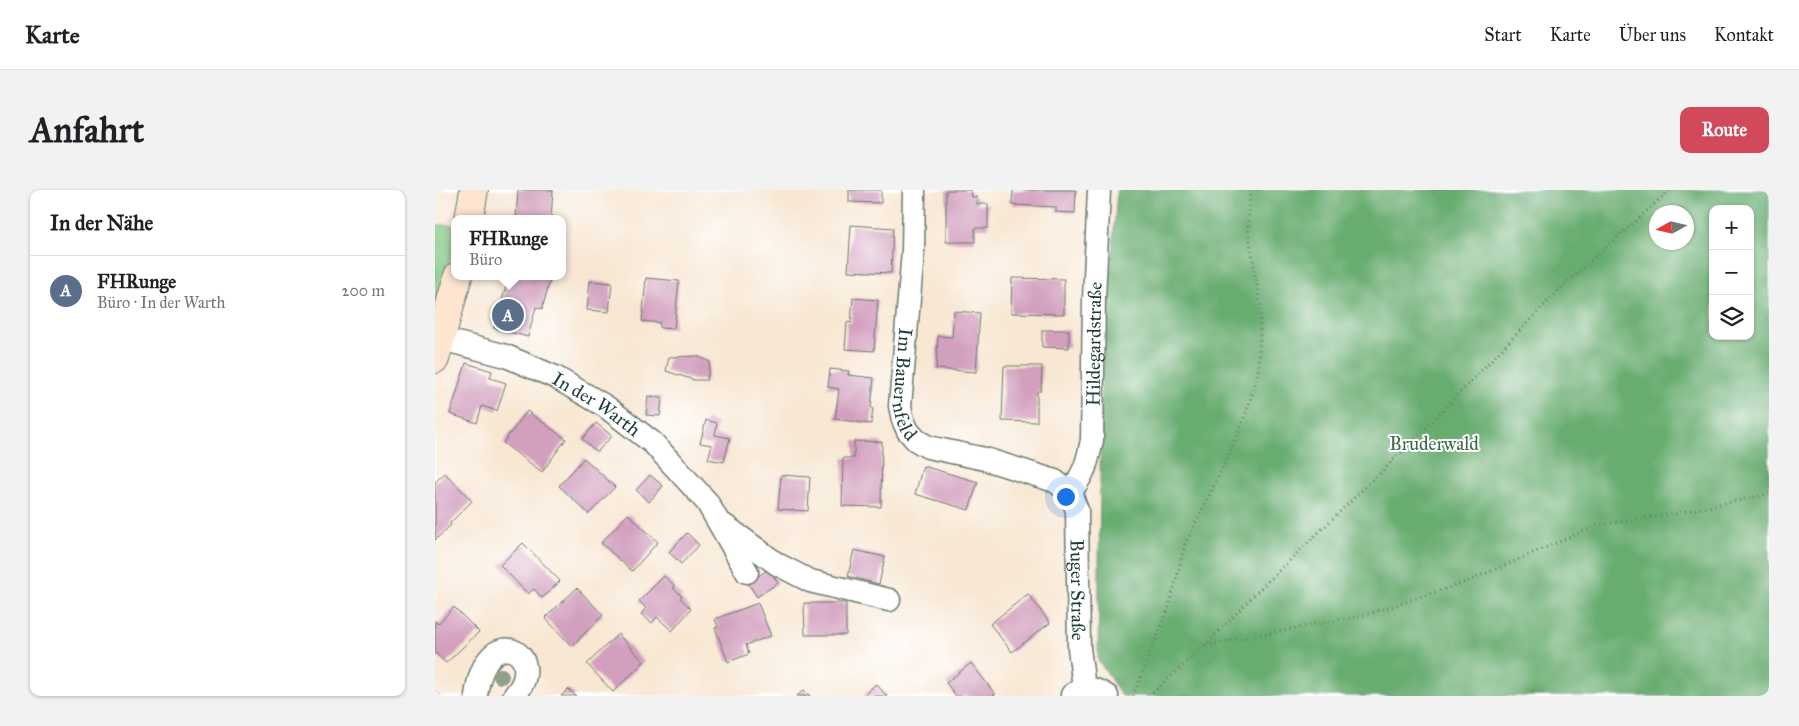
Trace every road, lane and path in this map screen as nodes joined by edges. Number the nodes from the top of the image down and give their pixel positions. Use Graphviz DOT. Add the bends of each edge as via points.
graph roads {
  1 [pos="474,190"];
  2 [pos="914,190"];
  3 [pos="1099,190"];
  4 [pos="1250,190"];
  5 [pos="1670,190"];
  6 [pos="470,215"];
  7 [pos="457,280"];
  8 [pos="438,349"];
  9 [pos="1070,493"];
  10 [pos="1769,494"];
  11 [pos="717,519"];
  12 [pos="747,572"];
  13 [pos="889,600"];
  14 [pos="1205,645"];
  15 [pos="435,691"];
  16 [pos="1077,692"];
  17 [pos="440,696"];
  18 [pos="476,696"];
  19 [pos="514,696"];
  20 [pos="1107,696"];
  21 [pos="1133,696"];
  22 [pos="1149,696"];
  1 -- 6 [label="street"];
  2 -- 9 [label="street, Im Bauernfeld" via="913,251 900,406 908,431 928,447 1022,470 1055,482"];
  3 -- 9 [label="street, Hildegardstraße" via="1092,440 1083,476"];
  4 -- 21 [label="path" via="1248,230 1260,303 1257,372 1249,405 1230,454 1185,544 1169,607"];
  5 -- 14 [label="path" via="1562,287 1413,441"];
  7 -- 8 [label="street"];
  8 -- 11 [label="street, In der Warth" via="506,356 605,406 653,443 707,502"];
  9 -- 16 [label="street, Buger Straße" via="1077,510"];
  10 -- 14 [label="path" via="1598,526 1466,582 1365,615"];
  11 -- 12 [label="street, In der Warth"];
  11 -- 13 [label="street, In der Warth" via="777,564 810,581"];
  14 -- 22 [label="path"];
  15 -- 17 [label="path"];
  16 -- 20 [label="street, Buger Straße" via="1097,689"];
  18 -- 19 [label="street" via="477,685 493,653 509,649 519,654 526,666 524,680"];
}
